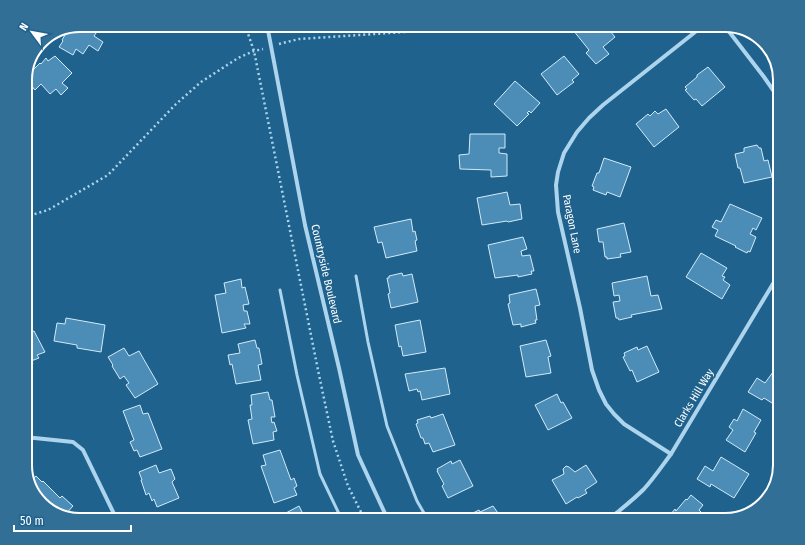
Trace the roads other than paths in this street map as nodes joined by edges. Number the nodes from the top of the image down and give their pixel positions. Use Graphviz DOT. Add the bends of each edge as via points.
graph roads {
  1 [pos="268,32"];
  2 [pos="695,32"];
  3 [pos="729,32"];
  4 [pos="773,90"];
  5 [pos="356,276"];
  6 [pos="773,284"];
  7 [pos="280,290"];
  8 [pos="32,438"];
  9 [pos="671,454"];
  10 [pos="114,513"];
  11 [pos="339,513"];
  12 [pos="385,513"];
  13 [pos="424,513"];
  14 [pos="616,513"];
  1 -- 12 [label="street, Countryside Boulevard" via="305,225 358,455"];
  2 -- 9 [label="street, Paragon Lane" via="602,105 576,132 564,152 556,185 558,212 592,370 599,390 606,404 624,424"];
  3 -- 4 [label="street"];
  5 -- 13 [label="lane" via="387,426"];
  6 -- 9 [label="street, Clarks Hill Way"];
  7 -- 11 [label="lane" via="320,474"];
  8 -- 10 [label="street" via="73,442 83,450"];
  9 -- 14 [label="street, Clarks Hill Way" via="644,490"];
}
